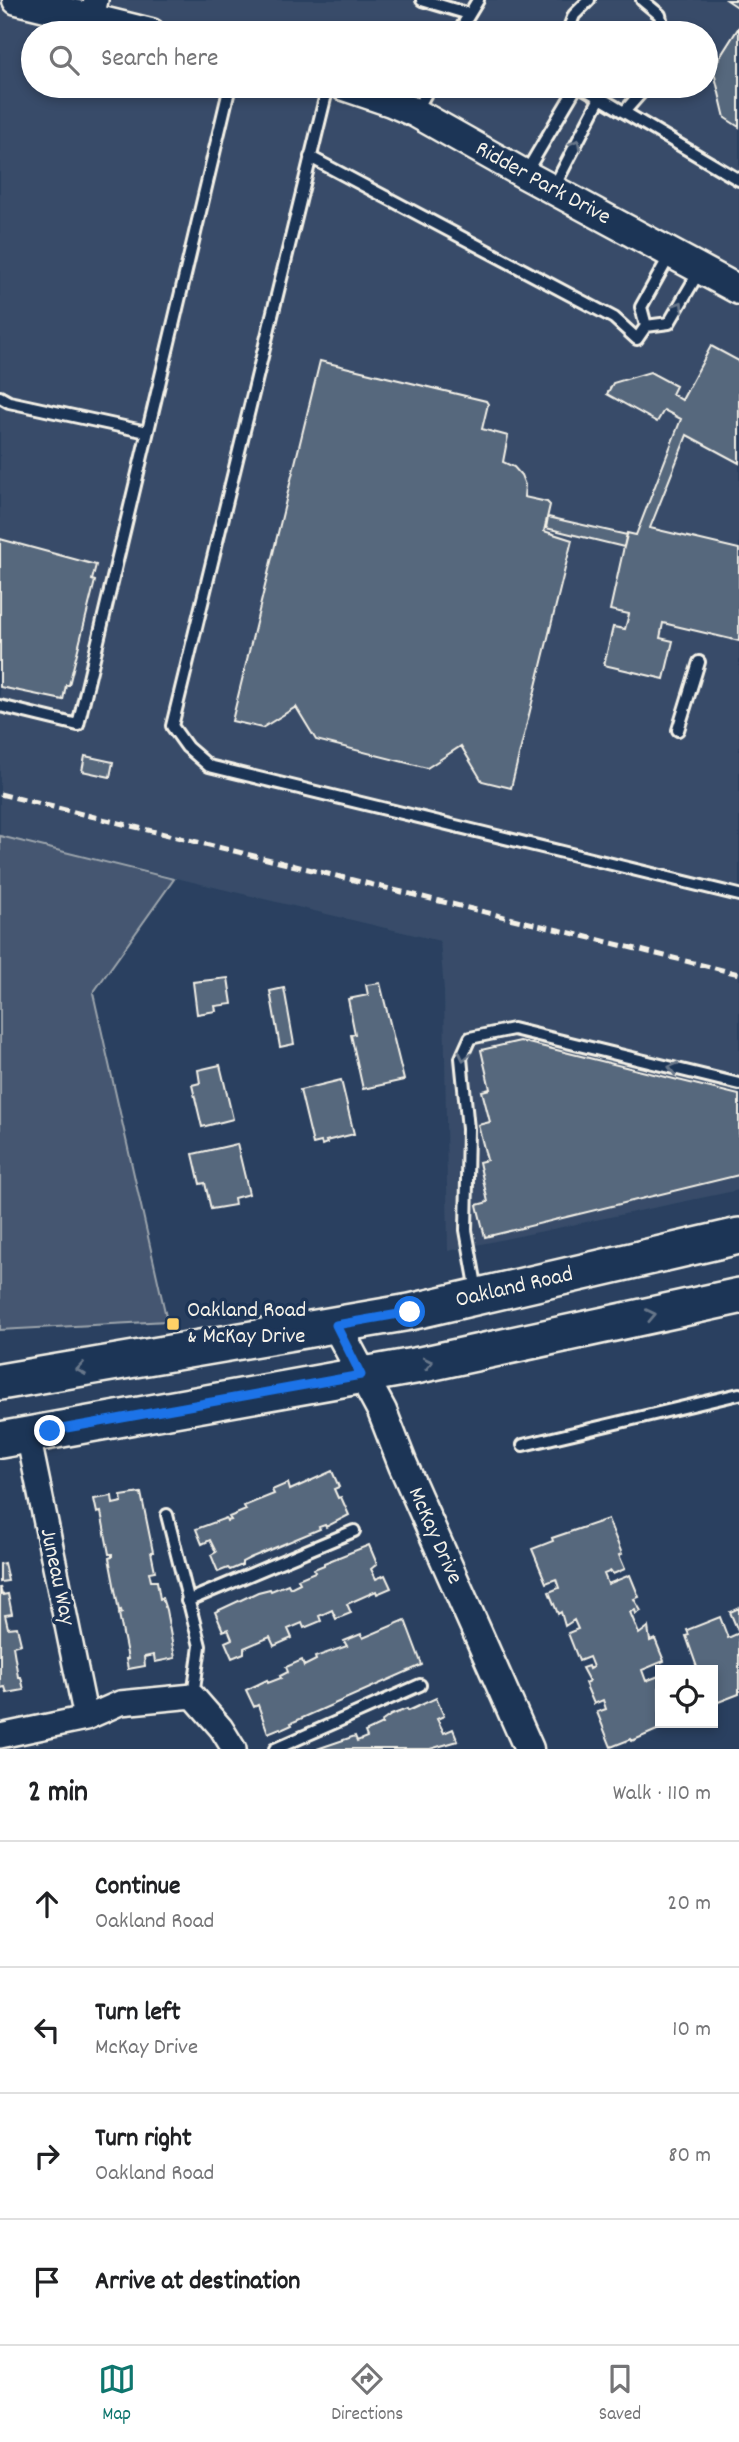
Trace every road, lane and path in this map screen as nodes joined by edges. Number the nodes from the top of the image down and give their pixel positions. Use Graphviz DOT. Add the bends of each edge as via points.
graph roads {
  1 [pos="17,0"];
  2 [pos="422,0"];
  3 [pos="478,0"];
  4 [pos="589,0"];
  5 [pos="642,0"];
  6 [pos="94,9"];
  7 [pos="469,14"];
  8 [pos="122,21"];
  9 [pos="465,21"];
  10 [pos="572,21"];
  11 [pos="661,21"];
  12 [pos="227,98"];
  13 [pos="325,98"];
  14 [pos="379,98"];
  15 [pos="424,98"];
  16 [pos="571,98"];
  17 [pos="600,98"];
  18 [pos="637,98"];
  19 [pos="624,112"];
  20 [pos="416,113"];
  21 [pos="310,158"];
  22 [pos="524,174"];
  23 [pos="739,180"];
  24 [pos="552,189"];
  25 [pos="672,252"];
  26 [pos="700,269"];
  27 [pos="739,290"];
  28 [pos="646,326"];
  29 [pos="0,397"];
  30 [pos="147,432"];
  31 [pos="699,662"];
  32 [pos="0,706"];
  33 [pos="678,730"];
  34 [pos="739,895"];
  35 [pos="739,1084"];
  36 [pos="739,1236"];
  37 [pos="739,1296"];
  38 [pos="478,1297"];
  39 [pos="336,1325"];
  40 [pos="361,1375"];
  41 [pos="0,1382"];
  42 [pos="739,1394"];
  43 [pos="14,1437"];
  44 [pos="523,1445"];
  45 [pos="167,1515"];
  46 [pos="355,1531"];
  47 [pos="187,1601"];
  48 [pos="421,1685"];
  49 [pos="193,1696"];
  50 [pos="86,1718"];
  51 [pos="0,1736"];
  52 [pos="234,1749"];
  53 [pos="275,1749"];
  54 [pos="529,1749"];
  1 -- 6 [label="street"];
  2 -- 7 [label="lane"];
  3 -- 7 [label="lane"];
  4 -- 10 [label="lane"];
  5 -- 11 [label="lane"];
  6 -- 8 [label="street"];
  7 -- 9 [label="lane"];
  12 -- 30 [label="lane"];
  13 -- 21 [label="lane"];
  14 -- 20 [label="street, Ridder Park Drive"];
  15 -- 20 [label="lane"];
  16 -- 22 [label="lane"];
  17 -- 19 [label="lane"];
  24 -- 17 [label="lane, one-way"];
  18 -- 19 [label="lane"];
  19 -- 23 [label="lane"];
  20 -- 22 [label="street, Ridder Park Drive"];
  21 -- 28 [label="lane" via="614,318 637,339"];
  21 -- 34 [label="lane" via="172,726 209,766"];
  22 -- 24 [label="street, Ridder Park Drive"];
  24 -- 25 [label="street, Ridder Park Drive"];
  25 -- 26 [label="street, Ridder Park Drive"];
  25 -- 28 [label="lane" via="641,307"];
  26 -- 27 [label="street, Ridder Park Drive"];
  28 -- 26 [label="lane, one-way" via="668,323"];
  29 -- 30 [label="lane"];
  30 -- 32 [label="lane" via="78,725"];
  31 -- 33 [label="lane"];
  35 -- 38 [label="lane, one-way" via="513,1029 470,1038 461,1058 468,1129 466,1230"];
  36 -- 38 [label="main road, Oakland Road"];
  40 -- 37 [label="main road, one-way"];
  38 -- 39 [label="main road, Oakland Road"];
  39 -- 40 [label="street, McKay Drive"];
  39 -- 41 [label="main road, Oakland Road, one-way"];
  40 -- 43 [label="main road"];
  40 -- 54 [label="street, McKay Drive" via="382,1411"];
  42 -- 44 [label="lane"];
  43 -- 50 [label="street, Juneau Way"];
  45 -- 47 [label="lane"];
  46 -- 47 [label="lane"];
  47 -- 49 [label="lane" via="200,1646"];
  48 -- 53 [label="lane"];
  49 -- 50 [label="street" via="120,1703"];
  49 -- 52 [label="street"];
  50 -- 51 [label="street"];
}
